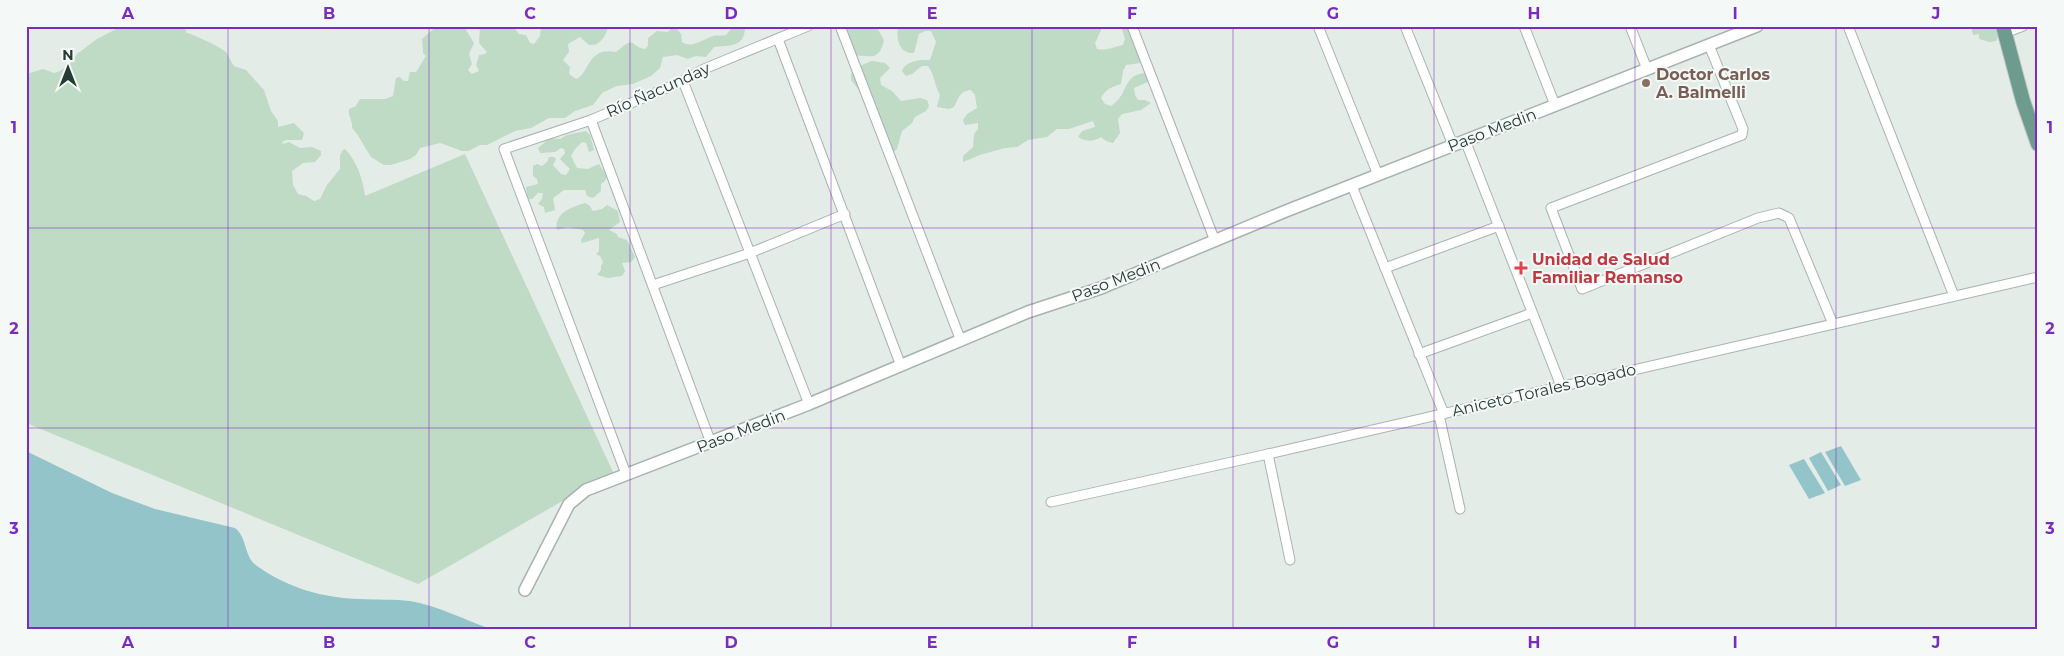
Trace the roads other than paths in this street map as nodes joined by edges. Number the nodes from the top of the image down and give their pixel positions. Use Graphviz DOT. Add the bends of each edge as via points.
graph roads {
  1 [pos="808,26"];
  2 [pos="840,26"];
  3 [pos="1132,26"];
  4 [pos="1318,26"];
  5 [pos="1405,26"];
  6 [pos="1524,26"];
  7 [pos="1630,26"];
  8 [pos="1848,26"];
  9 [pos="1753,27"];
  10 [pos="2011,28"];
  11 [pos="778,39"];
  12 [pos="1709,45"];
  13 [pos="1647,69"];
  14 [pos="683,81"];
  15 [pos="2022,83"];
  16 [pos="1555,106"];
  17 [pos="2038,117"];
  18 [pos="591,120"];
  19 [pos="1466,140"];
  20 [pos="2038,144"];
  21 [pos="1453,145"];
  22 [pos="1378,175"];
  23 [pos="1352,186"];
  24 [pos="845,214"];
  25 [pos="1499,226"];
  26 [pos="1215,240"];
  27 [pos="750,253"];
  28 [pos="1385,268"];
  29 [pos="2038,278"];
  30 [pos="653,286"];
  31 [pos="1954,296"];
  32 [pos="1532,313"];
  33 [pos="1833,324"];
  34 [pos="960,341"];
  35 [pos="1419,354"];
  36 [pos="901,366"];
  37 [pos="1561,386"];
  38 [pos="809,404"];
  39 [pos="1441,414"];
  40 [pos="711,443"];
  41 [pos="1268,454"];
  42 [pos="626,474"];
  43 [pos="1051,502"];
  44 [pos="1460,509"];
  45 [pos="1290,560"];
  46 [pos="525,590"];
  1 -- 11 [label="street, Río Ñacunday"];
  2 -- 34 [label="street"];
  3 -- 26 [label="street"];
  4 -- 22 [label="street"];
  5 -- 21 [label="street"];
  6 -- 16 [label="street"];
  7 -- 13 [label="street"];
  8 -- 31 [label="street"];
  9 -- 12 [label="street, Paso Medin"];
  10 -- 15 [label="main road"];
  11 -- 14 [label="street, Río Ñacunday"];
  11 -- 24 [label="street"];
  12 -- 13 [label="street, Paso Medin"];
  12 -- 33 [label="street" via="1742,135 1551,208 1582,290 1758,218 1779,213 1789,218"];
  13 -- 16 [label="street, Paso Medin"];
  14 -- 18 [label="street, Río Ñacunday"];
  14 -- 27 [label="street"];
  15 -- 17 [label="main road"];
  15 -- 20 [label="main road"];
  16 -- 19 [label="street, Paso Medin"];
  18 -- 30 [label="street"];
  18 -- 42 [label="street, Río Ñacunday" via="504,148"];
  19 -- 21 [label="street, Paso Medin"];
  19 -- 25 [label="street"];
  21 -- 22 [label="street, Paso Medin"];
  22 -- 23 [label="street, Paso Medin"];
  23 -- 26 [label="street, Paso Medin"];
  23 -- 28 [label="street"];
  24 -- 27 [label="street"];
  24 -- 36 [label="street"];
  25 -- 28 [label="street"];
  25 -- 32 [label="street"];
  26 -- 34 [label="street, Paso Medin" via="1101,288 1028,312"];
  27 -- 30 [label="street"];
  27 -- 38 [label="street"];
  28 -- 35 [label="street"];
  29 -- 31 [label="street, Aniceto Torales Bogado"];
  30 -- 40 [label="street"];
  31 -- 33 [label="street, Aniceto Torales Bogado"];
  32 -- 35 [label="street"];
  32 -- 37 [label="street"];
  33 -- 37 [label="street, Aniceto Torales Bogado"];
  34 -- 36 [label="street, Paso Medin"];
  35 -- 39 [label="street"];
  36 -- 38 [label="street, Paso Medin"];
  37 -- 39 [label="street, Aniceto Torales Bogado"];
  38 -- 40 [label="street, Paso Medin"];
  39 -- 41 [label="street, Aniceto Torales Bogado"];
  39 -- 44 [label="street"];
  40 -- 42 [label="street, Paso Medin"];
  41 -- 43 [label="street, Aniceto Torales Bogado"];
  41 -- 45 [label="street"];
  42 -- 46 [label="street, Paso Medin" via="586,490 569,504"];
}
